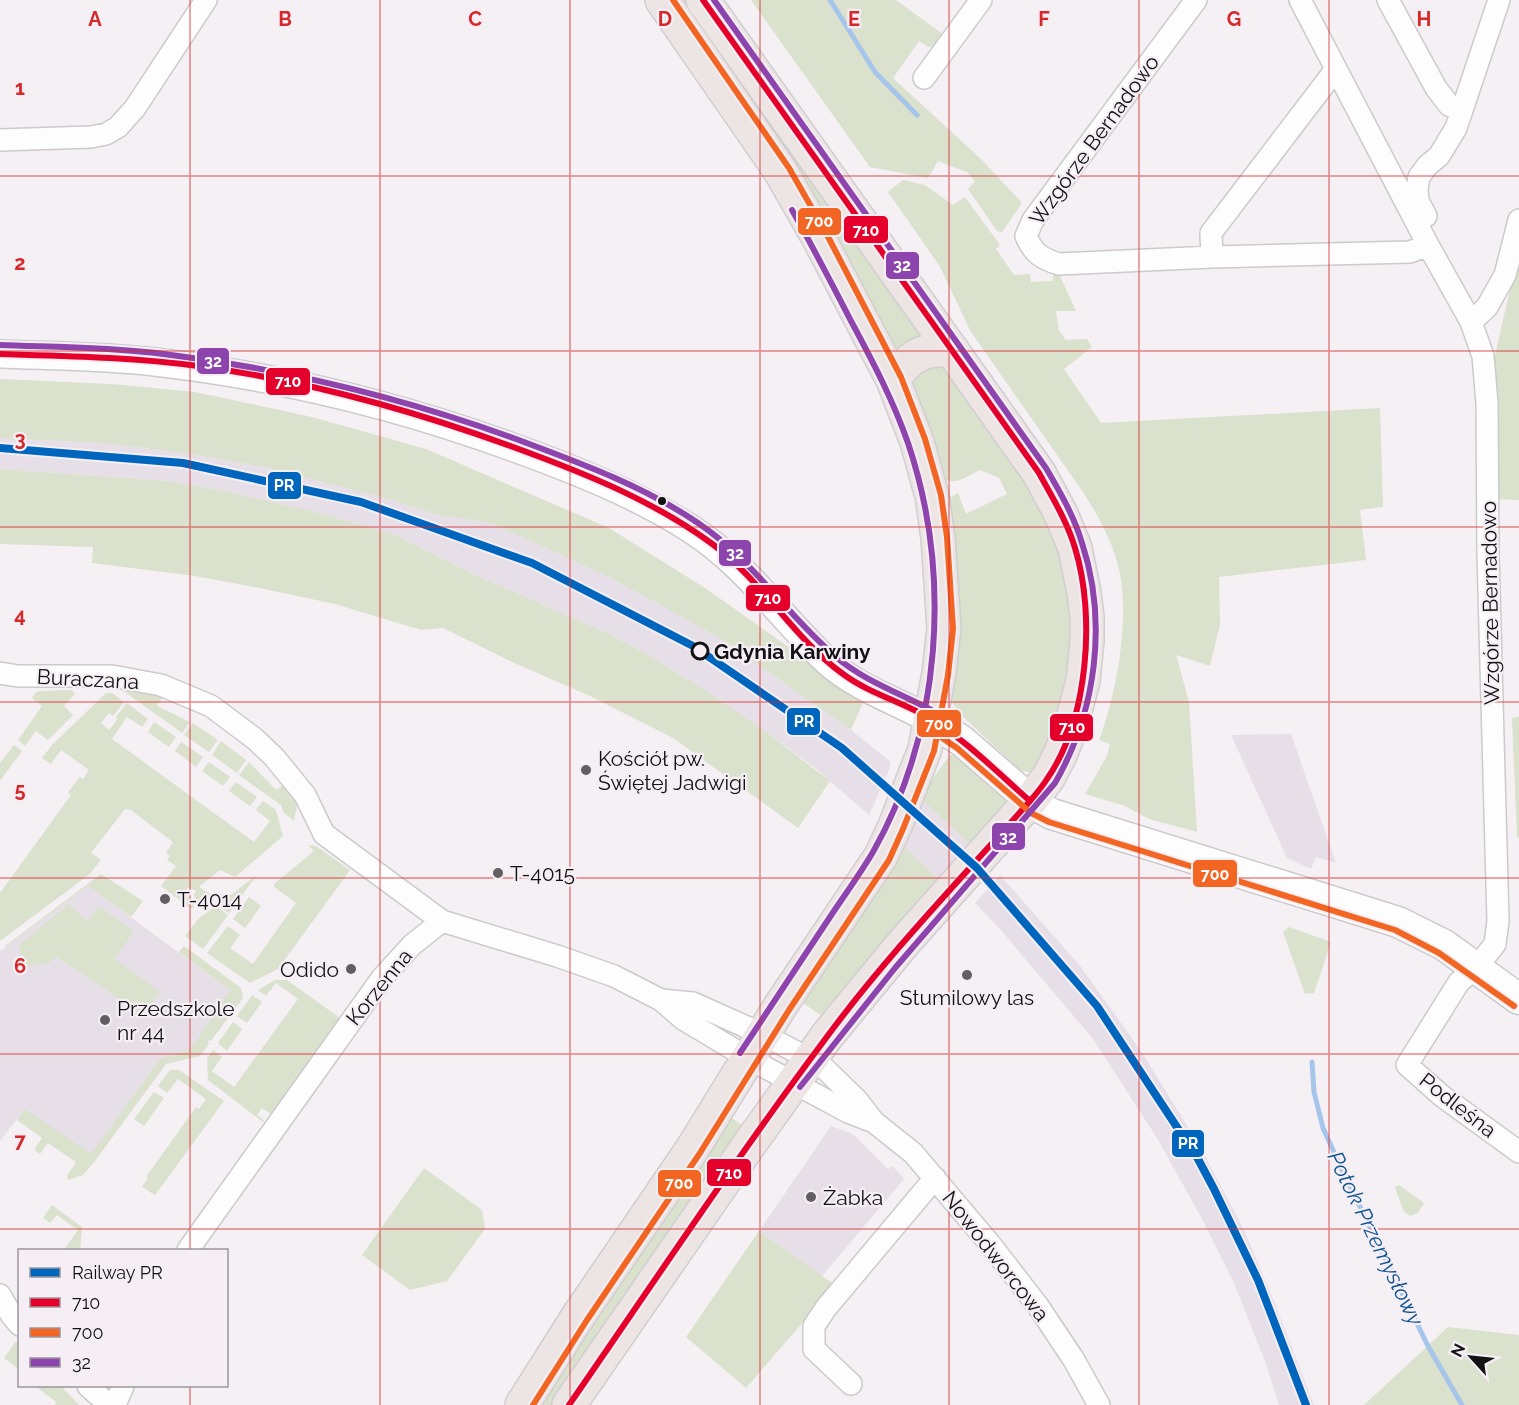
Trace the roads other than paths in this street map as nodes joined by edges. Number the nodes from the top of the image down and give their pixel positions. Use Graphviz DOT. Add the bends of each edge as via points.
graph roads {
  1 [pos="206,0"];
  2 [pos="662,0"];
  3 [pos="704,0"];
  4 [pos="981,0"];
  5 [pos="1196,0"];
  6 [pos="1300,0"];
  7 [pos="1388,0"];
  8 [pos="1499,0"];
  9 [pos="1336,69"];
  10 [pos="924,78"];
  11 [pos="1462,111"];
  12 [pos="0,140"];
  13 [pos="1519,220"];
  14 [pos="1428,245"];
  15 [pos="1212,257"];
  16 [pos="1471,322"];
  17 [pos="953,351"];
  18 [pos="0,354"];
  19 [pos="893,380"];
  20 [pos="0,673"];
  21 [pos="928,734"];
  22 [pos="1030,801"];
  23 [pos="442,921"];
  24 [pos="1476,968"];
  25 [pos="1519,999"];
  26 [pos="755,1046"];
  27 [pos="801,1071"];
  28 [pos="874,1122"];
  29 [pos="1519,1152"];
  30 [pos="935,1178"];
  31 [pos="189,1249"];
  32 [pos="0,1295"];
  33 [pos="18,1323"];
  34 [pos="851,1384"];
  35 [pos="89,1387"];
  36 [pos="123,1387"];
  37 [pos="109,1405"];
  38 [pos="115,1405"];
  39 [pos="522,1405"];
  40 [pos="569,1405"];
  41 [pos="1099,1405"];
  1 -- 12 [label="street" via="135,108 118,127 92,137"];
  2 -- 19 [label="main road" via="781,172"];
  3 -- 17 [label="main road"];
  4 -- 10 [label="street"];
  5 -- 15 [label="street, Wzgórze Bernadowo" via="1033,220 1026,237 1031,249 1043,259 1059,264"];
  6 -- 9 [label="street, Wzgórze Bernadowo"];
  7 -- 11 [label="street" via="1436,88 1449,105"];
  8 -- 11 [label="street, Wzgórze Bernadowo"];
  9 -- 14 [label="street, Wzgórze Bernadowo"];
  9 -- 15 [label="street" via="1211,233"];
  11 -- 14 [label="street, Wzgórze Bernadowo" via="1451,139 1419,177 1418,201 1431,223"];
  13 -- 16 [label="street" via="1505,275 1487,306"];
  14 -- 15 [label="street, Wzgórze Bernadowo" via="1410,252"];
  14 -- 16 [label="street, Wzgórze Bernadowo"];
  16 -- 24 [label="street, Wzgórze Bernadowo" via="1483,356 1487,403 1498,921 1495,944"];
  17 -- 19 [label="main road" via="924,352 911,359"];
  17 -- 22 [label="main road" via="1039,472 1075,548 1084,593 1087,641 1079,698 1060,755"];
  18 -- 21 [label="street" via="152,361 224,370 397,410 539,456 632,496 691,529 732,559 837,669"];
  19 -- 21 [label="main road" via="917,442 932,496 938,538 944,628"];
  20 -- 23 [label="street, Buraczana" via="112,676 161,685 211,706 274,757 305,795 324,834"];
  21 -- 22 [label="main road" via="962,741"];
  21 -- 26 [label="main road" via="881,856"];
  22 -- 24 [label="main road" via="1069,820 1398,922 1432,938"];
  22 -- 27 [label="main road" via="875,976"];
  23 -- 26 [label="street" via="614,976 661,1000 693,1003"];
  23 -- 31 [label="street, Korzenna" via="412,945 382,978"];
  24 -- 25 [label="main road"];
  24 -- 29 [label="street, Podleśna" via="1459,982 1407,1065 1442,1096"];
  26 -- 27 [label="street"];
  26 -- 27 [label="street"];
  26 -- 39 [label="main road" via="693,1148"];
  27 -- 28 [label="street, Nowodworcowa" via="848,1112"];
  27 -- 28 [label="street, Nowodworcowa" via="821,1065"];
  27 -- 40 [label="main road"];
  28 -- 30 [label="street, Nowodworcowa" via="913,1153"];
  30 -- 34 [label="street" via="814,1326 814,1349"];
  30 -- 41 [label="street, Nowodworcowa" via="1038,1306"];
  32 -- 33 [label="street"];
  35 -- 37 [label="street"];
  36 -- 38 [label="street"];
}
